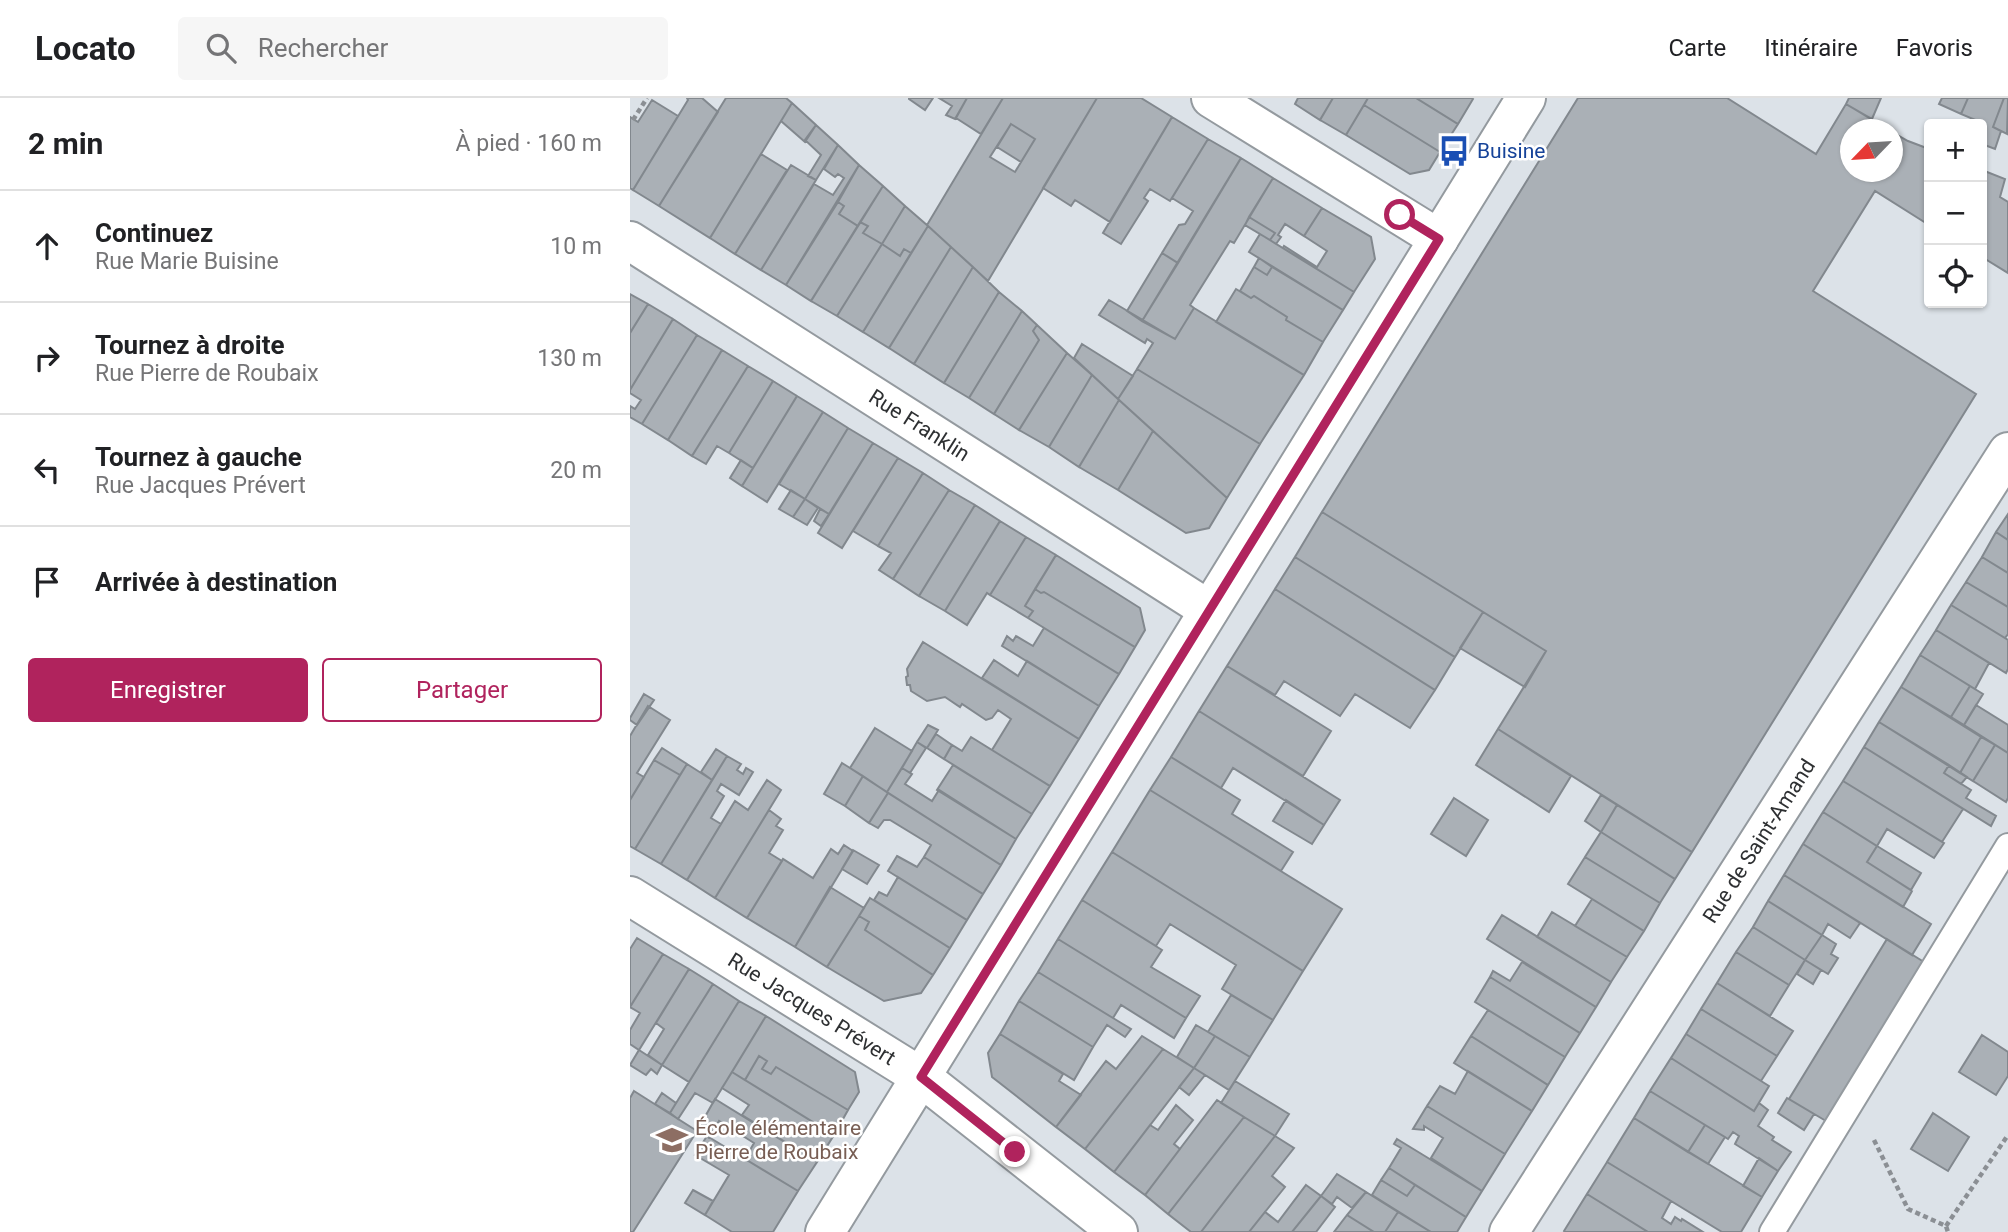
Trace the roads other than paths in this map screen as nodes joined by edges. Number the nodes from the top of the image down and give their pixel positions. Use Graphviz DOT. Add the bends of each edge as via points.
graph roads {
  1 [pos="1211,98"];
  2 [pos="1526,98"];
  3 [pos="1439,239"];
  4 [pos="630,242"];
  5 [pos="2008,452"];
  6 [pos="1209,610"];
  7 [pos="2008,846"];
  8 [pos="630,896"];
  9 [pos="921,1077"];
  10 [pos="825,1232"];
  11 [pos="1118,1232"];
  12 [pos="1509,1232"];
  13 [pos="1772,1232"];
  1 -- 3 [label="street"];
  2 -- 3 [label="street"];
  3 -- 6 [label="street"];
  4 -- 6 [label="street, Rue Franklin"];
  5 -- 12 [label="street, Rue de Saint-Amand"];
  6 -- 9 [label="street"];
  7 -- 13 [label="lane"];
  8 -- 9 [label="street, Rue Jacques Prévert"];
  9 -- 10 [label="street"];
  9 -- 11 [label="street, Rue Jacques Prévert"];
}
